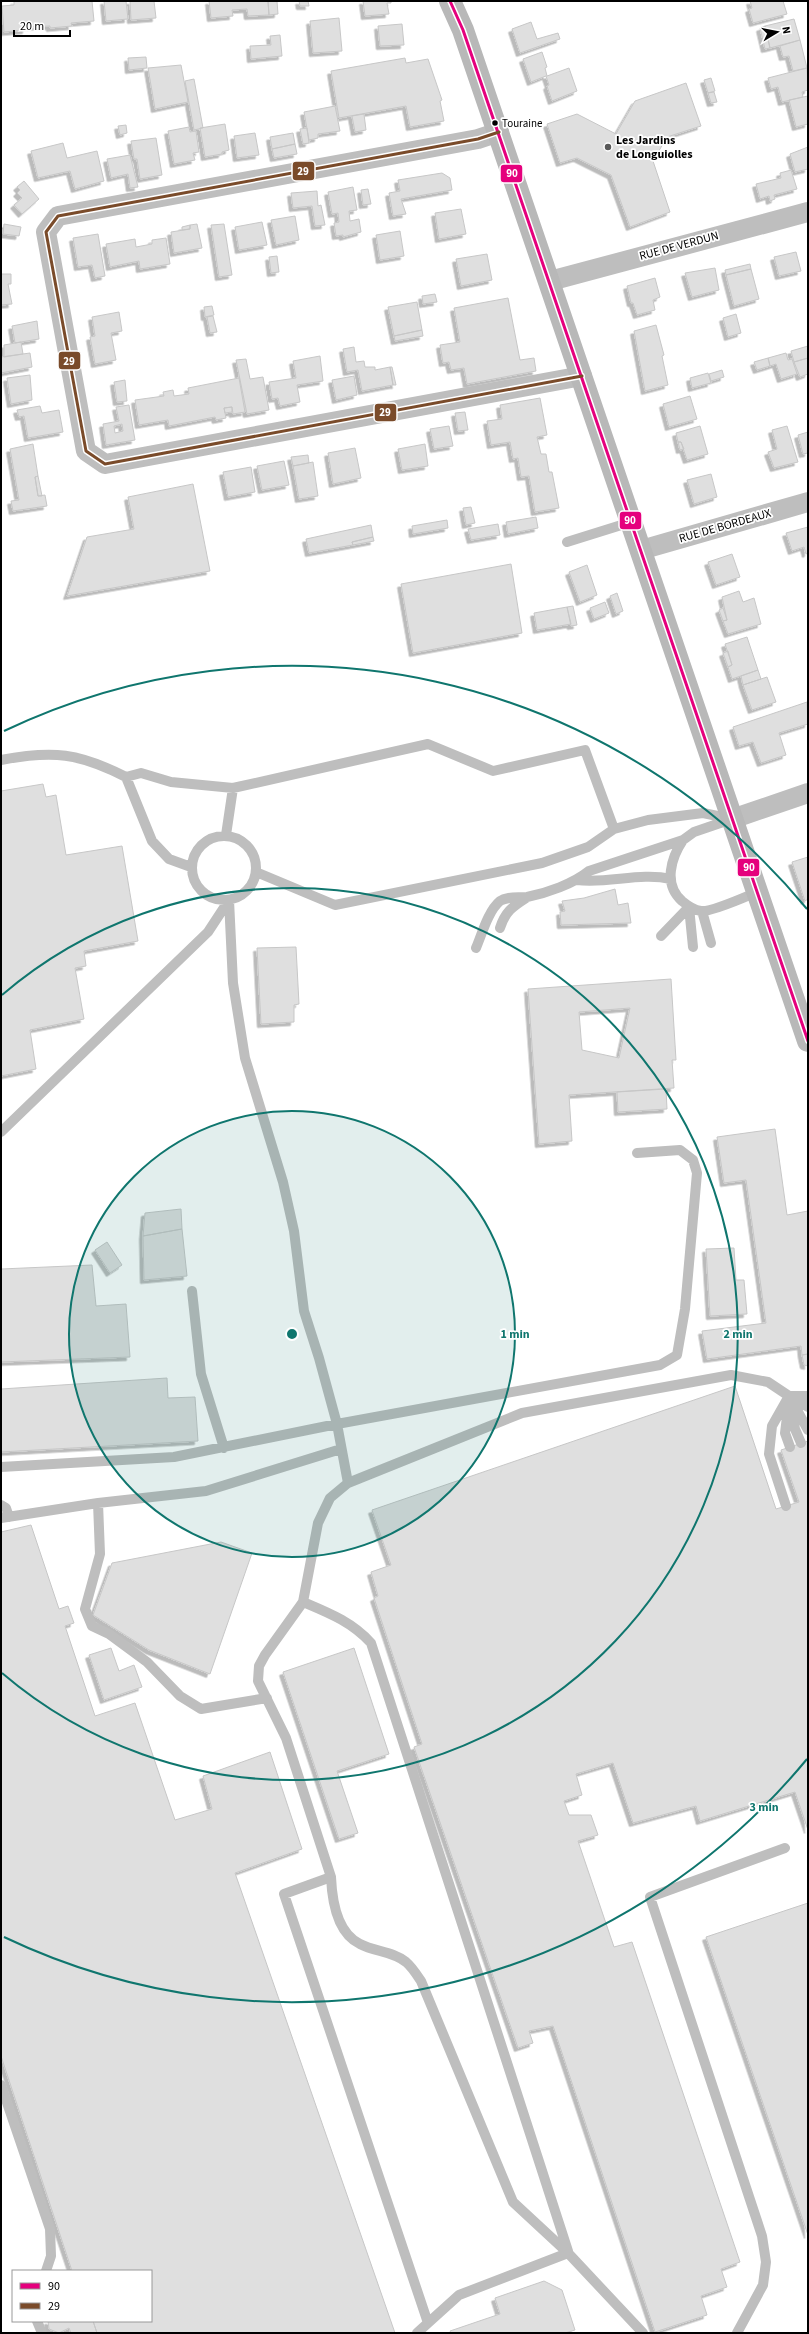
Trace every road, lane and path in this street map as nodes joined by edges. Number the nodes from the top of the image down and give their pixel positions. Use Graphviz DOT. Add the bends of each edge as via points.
graph roads {
  1 [pos="450,1"];
  2 [pos="456,1"];
  3 [pos="463,30"];
  4 [pos="499,132"];
  5 [pos="808,212"];
  6 [pos="550,281"];
  7 [pos="582,376"];
  8 [pos="808,502"];
  9 [pos="631,522"];
  10 [pos="567,542"];
  11 [pos="641,550"];
  12 [pos="1,760"];
  13 [pos="126,777"];
  14 [pos="233,788"];
  15 [pos="808,793"];
  16 [pos="732,819"];
  17 [pos="614,829"];
  18 [pos="226,835"];
  19 [pos="683,840"];
  20 [pos="191,867"];
  21 [pos="256,872"];
  22 [pos="577,880"];
  23 [pos="671,880"];
  24 [pos="757,892"];
  25 [pos="532,895"];
  26 [pos="229,900"];
  27 [pos="539,904"];
  28 [pos="689,907"];
  29 [pos="702,911"];
  30 [pos="500,928"];
  31 [pos="661,936"];
  32 [pos="711,943"];
  33 [pos="693,947"];
  34 [pos="476,948"];
  35 [pos="808,1041"];
  36 [pos="1,1132"];
  37 [pos="637,1153"];
  38 [pos="192,1291"];
  39 [pos="789,1396"];
  40 [pos="808,1396"];
  41 [pos="808,1407"];
  42 [pos="337,1424"];
  43 [pos="808,1430"];
  44 [pos="801,1444"];
  45 [pos="790,1447"];
  46 [pos="224,1448"];
  47 [pos="341,1448"];
  48 [pos="1,1467"];
  49 [pos="348,1483"];
  50 [pos="98,1503"];
  51 [pos="1,1505"];
  52 [pos="786,1506"];
  53 [pos="5,1517"];
  54 [pos="303,1602"];
  55 [pos="267,1698"];
  56 [pos="785,1848"];
  57 [pos="331,1877"];
  58 [pos="1,2085"];
  59 [pos="568,2253"];
  60 [pos="46,2270"];
  61 [pos="37,2322"];
  62 [pos="428,2323"];
  63 [pos="636,2331"];
  64 [pos="42,2333"];
  65 [pos="417,2333"];
  66 [pos="737,2333"];
  1 -- 3 [label="main road"];
  2 -- 3 [label="main road"];
  3 -- 4 [label="main road"];
  4 -- 6 [label="main road"];
  4 -- 7 [label="street" via="478,139 58,216 46,232 86,452 105,464"];
  5 -- 6 [label="street, RUE DE VERDUN"];
  6 -- 7 [label="main road"];
  7 -- 9 [label="main road"];
  8 -- 11 [label="street, RUE DE BORDEAUX"];
  9 -- 10 [label="lane"];
  9 -- 11 [label="main road"];
  11 -- 16 [label="main road"];
  12 -- 13 [label="lane" via="51,753 79,757"];
  13 -- 14 [label="lane" via="141,773 171,782"];
  13 -- 20 [label="lane" via="152,841 169,859"];
  14 -- 17 [label="lane" via="428,744 493,771 586,750"];
  14 -- 18 [label="lane"];
  15 -- 16 [label="street"];
  16 -- 17 [label="lane" via="703,813 648,820"];
  16 -- 19 [label="lane" via="694,832"];
  16 -- 24 [label="main road"];
  17 -- 21 [label="lane" via="588,847 542,863 335,905"];
  18 -- 20 [label="lane" via="206,840 196,852"];
  18 -- 21 [label="lane" via="236,838 252,851"];
  19 -- 22 [label="lane" via="588,871"];
  19 -- 23 [label="lane" via="674,854"];
  20 -- 26 [label="lane" via="193,878 199,888 213,898"];
  21 -- 26 [label="lane" via="247,890"];
  22 -- 23 [label="lane" via="593,882 640,877"];
  22 -- 25 [label="lane"];
  23 -- 28 [label="lane" via="676,896"];
  24 -- 29 [label="lane"];
  24 -- 35 [label="main road"];
  25 -- 27 [label="lane"];
  25 -- 30 [label="lane" via="509,909"];
  25 -- 34 [label="lane" via="500,901 493,910"];
  26 -- 36 [label="lane" via="208,932"];
  26 -- 42 [label="lane" via="233,983 245,1058 283,1182 294,1231 304,1311"];
  28 -- 29 [label="lane"];
  28 -- 31 [label="lane"];
  28 -- 33 [label="lane"];
  29 -- 32 [label="lane"];
  37 -- 42 [label="lane" via="680,1150 693,1160 697,1173 685,1309 677,1355 660,1366"];
  38 -- 46 [label="lane" via="201,1374"];
  39 -- 40 [label="lane"];
  39 -- 41 [label="lane"];
  39 -- 43 [label="lane"];
  39 -- 44 [label="lane" via="795,1429"];
  39 -- 45 [label="lane" via="785,1433"];
  39 -- 49 [label="lane" via="768,1382 731,1375 522,1413"];
  39 -- 52 [label="lane" via="772,1426 769,1454"];
  42 -- 46 [label="lane"];
  42 -- 47 [label="lane"];
  46 -- 48 [label="lane" via="174,1457"];
  47 -- 49 [label="lane"];
  47 -- 50 [label="lane" via="206,1491"];
  49 -- 54 [label="lane" via="330,1498 318,1523"];
  50 -- 53 [label="lane"];
  50 -- 55 [label="lane" via="100,1554 85,1608 92,1626 109,1634 147,1662 180,1696 201,1709"];
  51 -- 53 [label="lane" via="6,1508"];
  54 -- 55 [label="lane" via="259,1666 258,1681"];
  54 -- 59 [label="lane" via="346,1621 360,1630 371,1643"];
  55 -- 57 [label="lane" via="286,1738"];
  56 -- 66 [label="lane" via="650,1897 762,2236 766,2262 763,2285"];
  57 -- 59 [label="lane" via="332,1895 343,1929 360,1944 384,1950 406,1962 421,1981 513,2202"];
  57 -- 62 [label="lane" via="284,1894"];
  58 -- 60 [label="lane" via="50,2229 51,2256"];
  59 -- 62 [label="lane" via="459,2295"];
  59 -- 63 [label="lane"];
  61 -- 64 [label="lane"];
  62 -- 65 [label="lane"];
}
